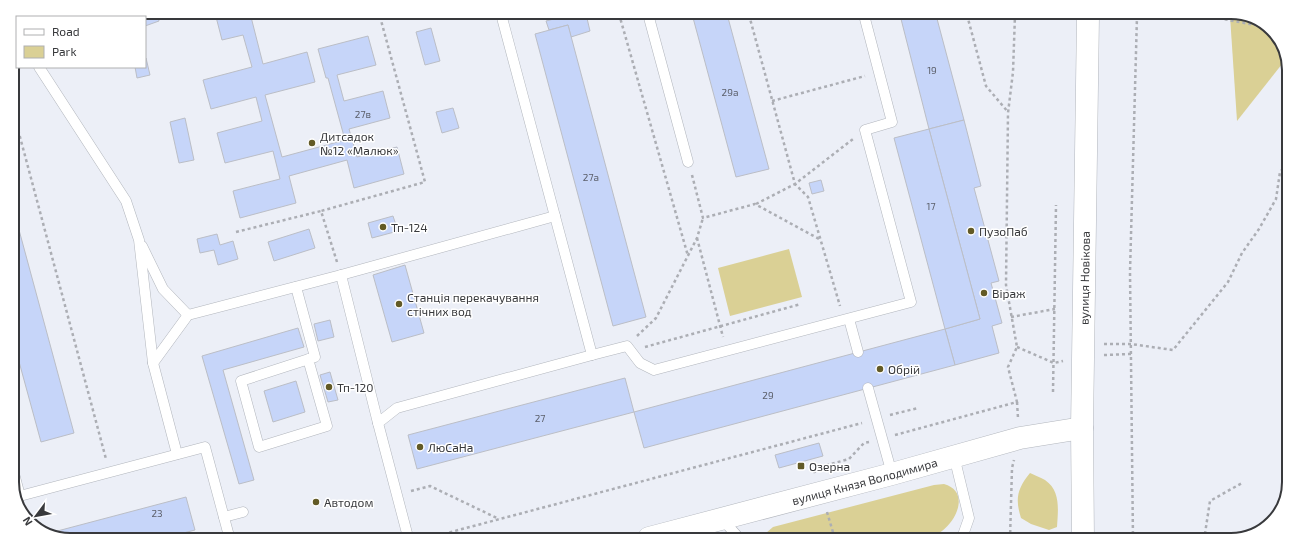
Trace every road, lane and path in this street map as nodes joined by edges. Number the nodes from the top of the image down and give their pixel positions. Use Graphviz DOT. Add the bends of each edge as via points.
graph roads {
  1 [pos="381,19"];
  2 [pos="502,19"];
  3 [pos="620,19"];
  4 [pos="649,19"];
  5 [pos="750,19"];
  6 [pos="865,19"];
  7 [pos="968,19"];
  8 [pos="1015,19"];
  9 [pos="1088,19"];
  10 [pos="1137,19"];
  11 [pos="1223,19"];
  12 [pos="1253,25"];
  13 [pos="40,68"];
  14 [pos="879,73"];
  15 [pos="772,101"];
  16 [pos="1008,113"];
  17 [pos="865,130"];
  18 [pos="19,133"];
  19 [pos="688,162"];
  20 [pos="1282,170"];
  21 [pos="795,184"];
  22 [pos="755,204"];
  23 [pos="1056,205"];
  24 [pos="321,211"];
  25 [pos="555,216"];
  26 [pos="703,218"];
  27 [pos="236,232"];
  28 [pos="697,238"];
  29 [pos="139,240"];
  30 [pos="821,240"];
  31 [pos="688,256"];
  32 [pos="341,275"];
  33 [pos="296,287"];
  34 [pos="801,304"];
  35 [pos="1054,309"];
  36 [pos="188,315"];
  37 [pos="1011,317"];
  38 [pos="849,319"];
  39 [pos="720,326"];
  40 [pos="1083,344"];
  41 [pos="1131,344"];
  42 [pos="629,348"];
  43 [pos="727,351"];
  44 [pos="858,352"];
  45 [pos="592,355"];
  46 [pos="308,359"];
  47 [pos="153,363"];
  48 [pos="868,388"];
  49 [pos="1053,392"];
  50 [pos="918,408"];
  51 [pos="876,419"];
  52 [pos="378,423"];
  53 [pos="1082,428"];
  54 [pos="882,438"];
  55 [pos="177,454"];
  56 [pos="954,456"];
  57 [pos="1012,468"];
  58 [pos="813,469"];
  59 [pos="110,472"];
  60 [pos="892,474"];
  61 [pos="1242,483"];
  62 [pos="410,491"];
  63 [pos="21,496"];
  64 [pos="825,506"];
  65 [pos="243,512"];
  66 [pos="224,517"];
  67 [pos="499,519"];
  68 [pos="722,519"];
  69 [pos="228,533"];
  70 [pos="407,533"];
  71 [pos="447,533"];
  72 [pos="668,533"];
  73 [pos="735,533"];
  74 [pos="833,533"];
  75 [pos="964,533"];
  76 [pos="1010,533"];
  77 [pos="1083,533"];
  78 [pos="1133,533"];
  79 [pos="1205,533"];
  1 -- 24 [label="path" via="425,182"];
  2 -- 25 [label="lane"];
  3 -- 31 [label="path"];
  4 -- 19 [label="lane"];
  5 -- 15 [label="path"];
  6 -- 14 [label="lane"];
  7 -- 16 [label="path" via="986,86"];
  8 -- 16 [label="path"];
  9 -- 40 [label="main road, вулиця Новікова"];
  10 -- 41 [label="path" via="1130,272"];
  11 -- 12 [label="path"];
  13 -- 29 [label="lane" via="126,201"];
  14 -- 15 [label="path"];
  14 -- 17 [label="lane" via="892,122"];
  15 -- 21 [label="path"];
  16 -- 37 [label="path" via="1006,285"];
  17 -- 21 [label="path"];
  17 -- 38 [label="lane" via="911,302"];
  18 -- 59 [label="path"];
  19 -- 26 [label="path"];
  20 -- 41 [label="path" via="1276,199 1242,253 1228,282 1173,350"];
  21 -- 22 [label="path"];
  21 -- 30 [label="path" via="808,197"];
  22 -- 26 [label="path"];
  22 -- 30 [label="path"];
  23 -- 35 [label="path"];
  24 -- 27 [label="path"];
  24 -- 32 [label="path"];
  25 -- 32 [label="lane"];
  25 -- 45 [label="lane"];
  26 -- 28 [label="path"];
  28 -- 31 [label="path"];
  28 -- 39 [label="path"];
  29 -- 36 [label="lane" via="163,289"];
  29 -- 47 [label="lane"];
  30 -- 38 [label="path" via="839,304"];
  31 -- 42 [label="path" via="656,318"];
  32 -- 33 [label="lane"];
  32 -- 52 [label="lane"];
  33 -- 36 [label="lane"];
  33 -- 46 [label="lane" via="315,357"];
  34 -- 39 [label="path"];
  35 -- 37 [label="path"];
  35 -- 49 [label="path"];
  36 -- 47 [label="lane"];
  37 -- 54 [label="path" via="1017,346 1008,367 1017,402"];
  38 -- 43 [label="lane"];
  38 -- 44 [label="lane"];
  39 -- 42 [label="path"];
  39 -- 43 [label="path"];
  40 -- 41 [label="path"];
  40 -- 53 [label="main road, вулиця Новікова"];
  41 -- 78 [label="path"];
  42 -- 43 [label="lane" via="640,363 654,370"];
  42 -- 45 [label="lane"];
  45 -- 52 [label="lane" via="397,408"];
  46 -- 46 [label="lane" via="327,426 259,447 241,381"];
  47 -- 55 [label="lane"];
  48 -- 51 [label="lane"];
  50 -- 51 [label="path"];
  51 -- 54 [label="lane"];
  51 -- 67 [label="path"];
  52 -- 70 [label="lane"];
  53 -- 56 [label="main road, вулиця Князя Володимира" via="1020,438"];
  53 -- 77 [label="main road, вулиця Новікова"];
  54 -- 58 [label="path" via="864,443 849,459"];
  54 -- 60 [label="lane"];
  55 -- 59 [label="lane"];
  55 -- 66 [label="lane" via="205,447"];
  56 -- 60 [label="main road, вулиця Князя Володимира"];
  56 -- 75 [label="lane" via="969,518"];
  57 -- 76 [label="path"];
  59 -- 63 [label="lane"];
  60 -- 68 [label="main road, вулиця Князя Володимира"];
  61 -- 79 [label="path" via="1210,501"];
  62 -- 67 [label="path" via="430,486"];
  64 -- 74 [label="path"];
  65 -- 66 [label="lane"];
  66 -- 69 [label="lane"];
  67 -- 71 [label="path"];
  68 -- 72 [label="main road, вулиця Князя Володимира"];
  68 -- 73 [label="lane"];
}
